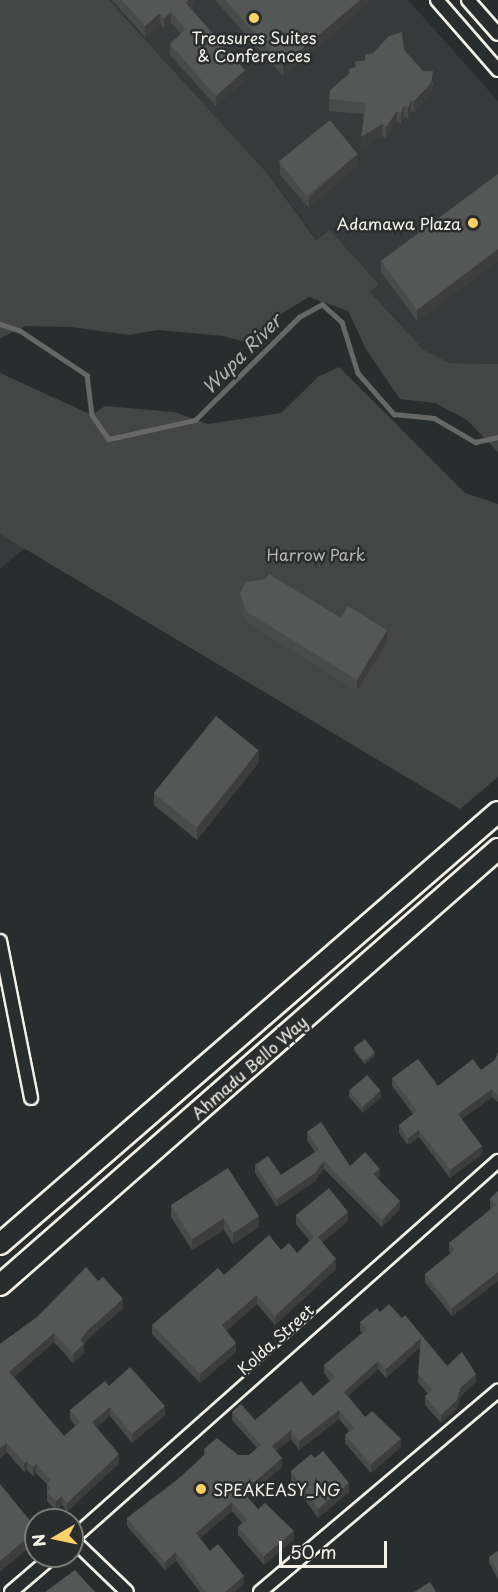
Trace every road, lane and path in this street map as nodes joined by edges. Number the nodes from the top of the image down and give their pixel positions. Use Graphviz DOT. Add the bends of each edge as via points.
graph roads {
  1 [pos="436,0"];
  2 [pos="468,0"];
  3 [pos="498,34"];
  4 [pos="498,70"];
  5 [pos="498,812"];
  6 [pos="498,849"];
  7 [pos="0,941"];
  8 [pos="31,1098"];
  9 [pos="498,1161"];
  10 [pos="0,1244"];
  11 [pos="0,1285"];
  12 [pos="498,1391"];
  13 [pos="84,1528"];
  14 [pos="84,1551"];
  15 [pos="39,1568"];
  16 [pos="11,1592"];
  17 [pos="127,1592"];
  18 [pos="260,1592"];
  1 -- 4 [label="street"];
  2 -- 3 [label="street"];
  5 -- 10 [label="main road, Ahmadu Bello Way"];
  6 -- 11 [label="main road, Ahmadu Bello Way"];
  7 -- 8 [label="street"];
  9 -- 13 [label="street, Kolda Street"];
  12 -- 18 [label="street"];
  14 -- 17 [label="street"];
  15 -- 16 [label="street"];
}
